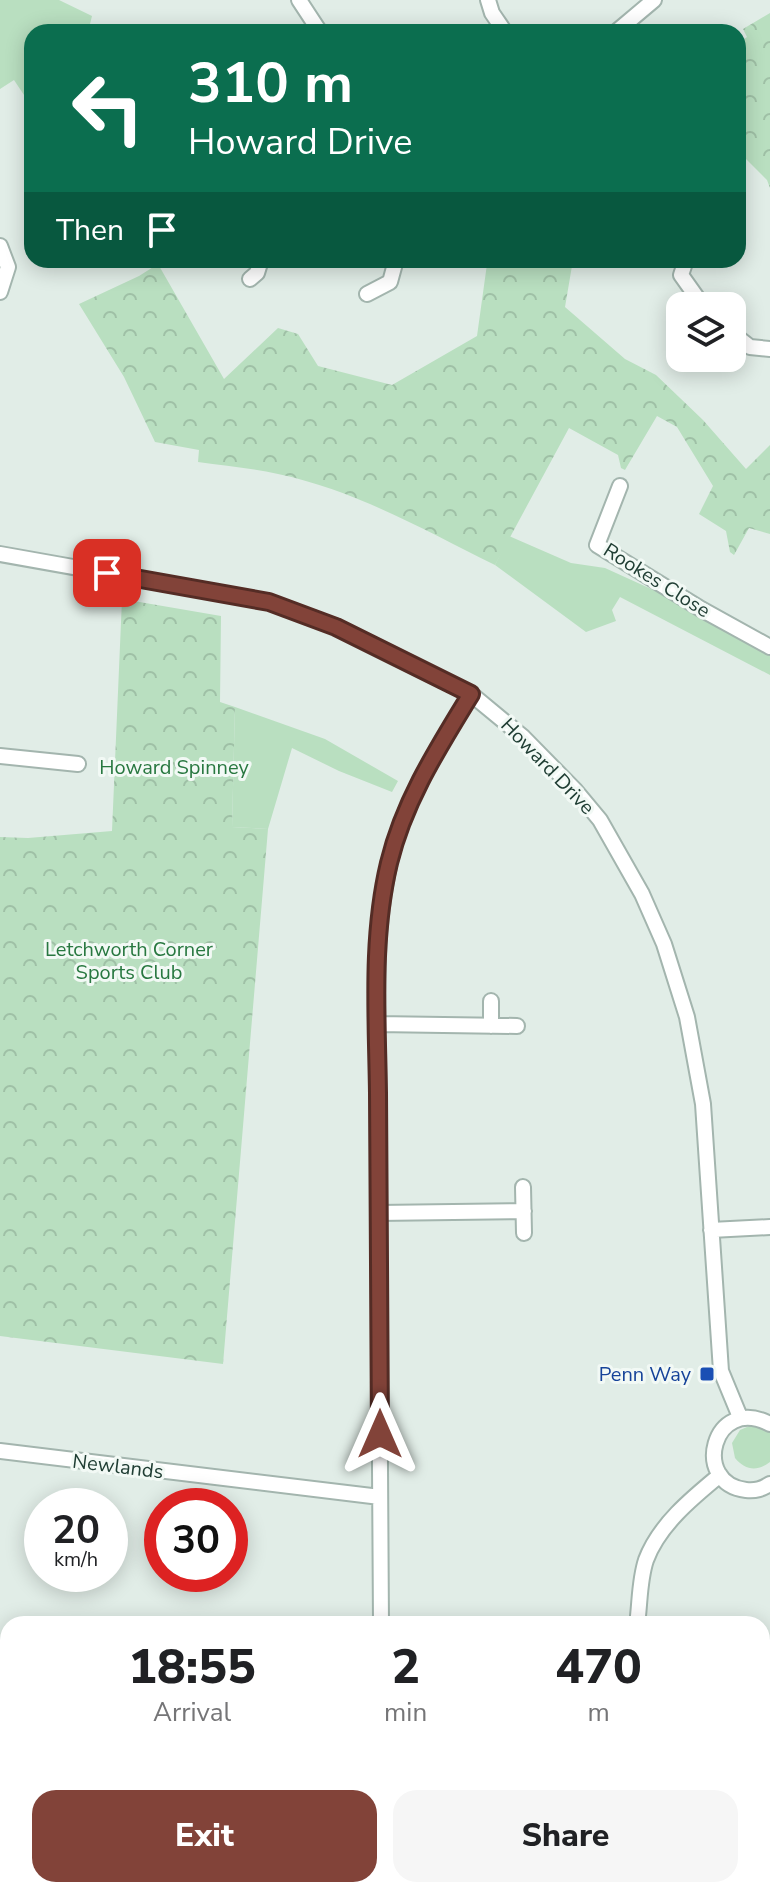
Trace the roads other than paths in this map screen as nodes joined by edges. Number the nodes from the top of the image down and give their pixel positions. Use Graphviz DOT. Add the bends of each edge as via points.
graph roads {
  1 [pos="299,0"];
  2 [pos="488,0"];
  3 [pos="654,0"];
  4 [pos="315,24"];
  5 [pos="500,24"];
  6 [pos="626,24"];
  7 [pos="0,246"];
  8 [pos="259,268"];
  9 [pos="394,268"];
  10 [pos="683,268"];
  11 [pos="250,279"];
  12 [pos="0,292"];
  13 [pos="693,292"];
  14 [pos="367,294"];
  15 [pos="746,344"];
  16 [pos="770,349"];
  17 [pos="620,486"];
  18 [pos="0,554"];
  19 [pos="770,647"];
  20 [pos="471,694"];
  21 [pos="0,756"];
  22 [pos="78,764"];
  23 [pos="491,1001"];
  24 [pos="377,1024"];
  25 [pos="491,1026"];
  26 [pos="517,1026"];
  27 [pos="523,1187"];
  28 [pos="524,1211"];
  29 [pos="378,1213"];
  30 [pos="770,1227"];
  31 [pos="711,1230"];
  32 [pos="524,1233"];
  33 [pos="740,1417"];
  34 [pos="770,1424"];
  35 [pos="0,1451"];
  36 [pos="720,1475"];
  37 [pos="768,1491"];
  38 [pos="380,1497"];
  39 [pos="381,1616"];
  40 [pos="638,1616"];
  1 -- 4 [label="street"];
  2 -- 5 [label="street"];
  3 -- 6 [label="street"];
  7 -- 12 [label="street" via="8,267"];
  8 -- 11 [label="street"];
  9 -- 14 [label="street" via="390,282"];
  10 -- 13 [label="street" via="681,275"];
  15 -- 16 [label="street"];
  17 -- 19 [label="street, Rookes Close" via="597,545"];
  18 -- 20 [label="street, Howard Drive" via="269,602 336,627"];
  20 -- 24 [label="street" via="417,785 389,861 379,922"];
  20 -- 31 [label="street, Howard Drive" via="575,790 600,820 642,894 664,944 696,1058"];
  21 -- 22 [label="street"];
  23 -- 25 [label="street"];
  24 -- 25 [label="street"];
  24 -- 29 [label="street"];
  25 -- 26 [label="street"];
  27 -- 28 [label="street"];
  28 -- 29 [label="street"];
  28 -- 32 [label="street"];
  29 -- 38 [label="street"];
  30 -- 31 [label="street"];
  31 -- 33 [label="street, Howard Drive" via="721,1371"];
  33 -- 34 [label="street"];
  33 -- 36 [label="street" via="717,1439 714,1463"];
  35 -- 38 [label="street, Newlands"];
  36 -- 37 [label="street" via="739,1489"];
  36 -- 40 [label="street" via="688,1502 647,1558"];
  38 -- 39 [label="street"];
}
